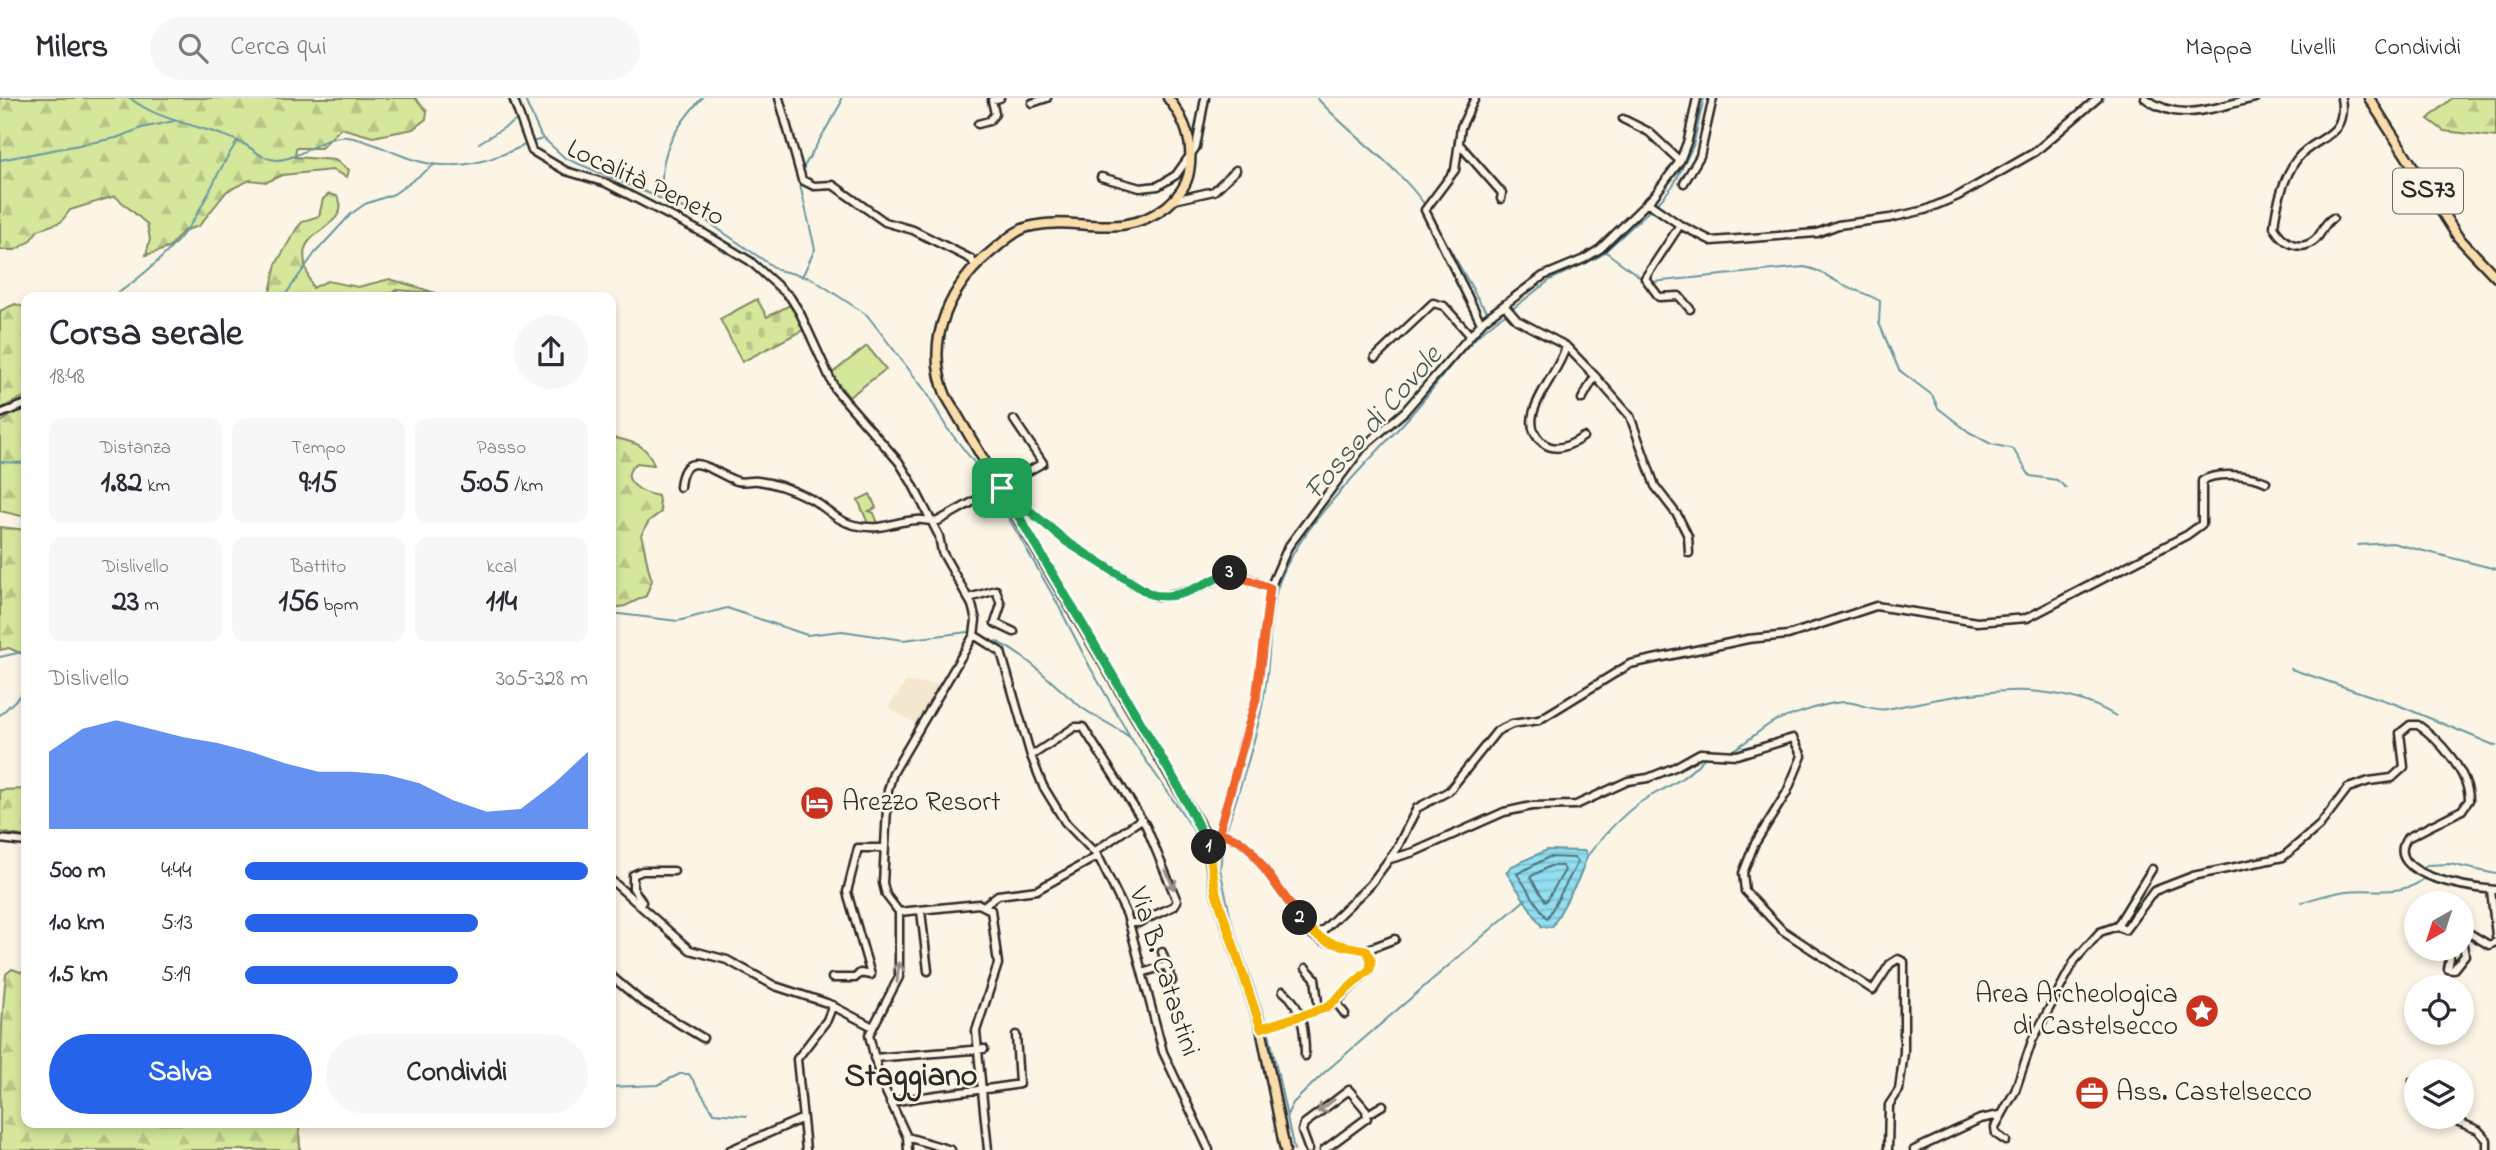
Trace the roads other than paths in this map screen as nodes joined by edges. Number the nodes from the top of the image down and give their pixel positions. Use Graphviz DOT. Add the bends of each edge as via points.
graph roads {
  1 [pos="513,98"];
  2 [pos="779,98"];
  3 [pos="1000,98"];
  4 [pos="1047,98"];
  5 [pos="1168,98"];
  6 [pos="1205,98"];
  7 [pos="1475,98"];
  8 [pos="1697,98"];
  9 [pos="1713,98"];
  10 [pos="2098,98"];
  11 [pos="2145,98"];
  12 [pos="2255,98"];
  13 [pos="2341,98"];
  14 [pos="2369,98"];
  15 [pos="1032,103"];
  16 [pos="1623,119"];
  17 [pos="978,124"];
  18 [pos="1459,145"];
  19 [pos="1192,156"];
  20 [pos="1680,161"];
  21 [pos="1236,170"];
  22 [pos="1101,177"];
  23 [pos="1684,183"];
  24 [pos="1501,199"];
  25 [pos="1174,200"];
  26 [pos="1652,205"];
  27 [pos="2333,218"];
  28 [pos="1680,225"];
  29 [pos="975,265"];
  30 [pos="2496,277"];
  31 [pos="1690,309"];
  32 [pos="1508,310"];
  33 [pos="1481,323"];
  34 [pos="1470,334"];
  35 [pos="1566,346"];
  36 [pos="1375,358"];
  37 [pos="1595,376"];
  38 [pos="1582,399"];
  39 [pos="21,406"];
  40 [pos="0,414"];
  41 [pos="1014,421"];
  42 [pos="1583,437"];
  43 [pos="2266,482"];
  44 [pos="680,487"];
  45 [pos="997,491"];
  46 [pos="950,517"];
  47 [pos="932,522"];
  48 [pos="939,536"];
  49 [pos="1689,553"];
  50 [pos="1270,588"];
  51 [pos="969,597"];
  52 [pos="1014,632"];
  53 [pos="974,635"];
  54 [pos="1031,756"];
  55 [pos="1140,820"];
  56 [pos="1220,833"];
  57 [pos="0,839"];
  58 [pos="21,841"];
  59 [pos="885,848"];
  60 [pos="1210,852"];
  61 [pos="1096,854"];
  62 [pos="1390,859"];
  63 [pos="2152,869"];
  64 [pos="674,871"];
  65 [pos="624,874"];
  66 [pos="632,879"];
  67 [pos="616,884"];
  68 [pos="2494,890"];
  69 [pos="985,905"];
  70 [pos="921,911"];
  71 [pos="899,912"];
  72 [pos="653,916"];
  73 [pos="1130,923"];
  74 [pos="2117,926"];
  75 [pos="2474,936"];
  76 [pos="2496,936"];
  77 [pos="1316,937"];
  78 [pos="1395,939"];
  79 [pos="2496,942"];
  80 [pos="1366,950"];
  81 [pos="1163,952"];
  82 [pos="2449,961"];
  83 [pos="2460,961"];
  84 [pos="1167,965"];
  85 [pos="1306,968"];
  86 [pos="928,971"];
  87 [pos="1144,972"];
  88 [pos="832,978"];
  89 [pos="616,980"];
  90 [pos="1172,981"];
  91 [pos="1283,991"];
  92 [pos="1336,1002"];
  93 [pos="833,1005"];
  94 [pos="1319,1010"];
  95 [pos="1345,1014"];
  96 [pos="1300,1016"];
  97 [pos="871,1026"];
  98 [pos="1261,1028"];
  99 [pos="1016,1035"];
  100 [pos="703,1038"];
  101 [pos="981,1049"];
  102 [pos="1305,1056"];
  103 [pos="874,1058"];
  104 [pos="982,1091"];
  105 [pos="890,1103"];
  106 [pos="1383,1105"];
  107 [pos="1368,1114"];
  108 [pos="2000,1115"];
  109 [pos="801,1119"];
  110 [pos="2474,1128"];
  111 [pos="906,1137"];
  112 [pos="2006,1141"];
  113 [pos="730,1150"];
  114 [pos="806,1150"];
  115 [pos="908,1150"];
  116 [pos="951,1150"];
  117 [pos="988,1150"];
  118 [pos="1209,1150"];
  119 [pos="1285,1150"];
  120 [pos="1309,1150"];
  121 [pos="1324,1150"];
  122 [pos="1888,1150"];
  123 [pos="1914,1150"];
  124 [pos="2487,1150"];
  1 -- 47 [label="street, Località Peneto" via="531,151 566,171 606,183 677,218 772,278 800,313 835,389 899,462"];
  2 -- 29 [label="street" via="802,180 814,186 833,185 885,222 920,233"];
  3 -- 17 [label="street" via="992,100 995,114"];
  4 -- 15 [label="street"];
  5 -- 19 [label="main road" via="1189,131"];
  6 -- 19 [label="street"];
  7 -- 18 [label="street" via="1461,127"];
  8 -- 20 [label="street"];
  9 -- 23 [label="street" via="1700,156"];
  10 -- 28 [label="street" via="2035,152 1958,196 1925,209 1817,233 1712,241"];
  11 -- 12 [label="street" via="2162,108 2199,113"];
  13 -- 27 [label="street" via="2337,128 2297,158 2274,227 2286,242 2300,246 2315,240 2326,221"];
  14 -- 30 [label="main road, SS73" via="2458,237"];
  16 -- 20 [label="street" via="1649,132"];
  18 -- 24 [label="street" via="1502,193"];
  18 -- 33 [label="street" via="1455,170 1425,211"];
  19 -- 22 [label="street" via="1176,175 1150,188"];
  19 -- 25 [label="main road" via="1188,180"];
  20 -- 26 [label="street"];
  21 -- 25 [label="street" via="1214,191"];
  25 -- 29 [label="main road" via="1155,215 1132,224 1030,226"];
  26 -- 28 [label="street"];
  26 -- 32 [label="street" via="1584,260 1544,276"];
  28 -- 31 [label="street" via="1645,278 1658,297 1679,296"];
  29 -- 45 [label="main road" via="962,279 949,307 937,349 938,371 946,396"];
  32 -- 33 [label="street"];
  32 -- 35 [label="street"];
  33 -- 34 [label="street"];
  34 -- 36 [label="street" via="1444,306 1433,303"];
  34 -- 50 [label="street" via="1405,411 1362,448 1341,474 1288,547"];
  35 -- 37 [label="street"];
  35 -- 42 [label="street" via="1544,393 1533,405 1533,429 1551,447 1561,448"];
  37 -- 38 [label="street"];
  37 -- 49 [label="street" via="1630,416 1655,486 1688,536"];
  39 -- 40 [label="street"];
  41 -- 45 [label="street" via="1043,463"];
  43 -- 62 [label="street" via="2206,478 2202,481 2202,524 2026,618 1977,622 1876,606 1788,635 1630,664 1539,720 1497,731 1449,791 1417,808"];
  44 -- 47 [label="street" via="689,468 707,465 738,482 777,485 809,498 852,524 880,529 919,519"];
  45 -- 46 [label="street"];
  45 -- 50 [label="street" via="1067,542 1157,597 1191,591 1233,572"];
  45 -- 60 [label="main road" via="1177,784"];
  46 -- 47 [label="street"];
  46 -- 48 [label="street"];
  47 -- 48 [label="street, Località Peneto"];
  48 -- 51 [label="street, Località Peneto" via="942,552"];
  50 -- 56 [label="street" via="1256,699"];
  51 -- 52 [label="street" via="996,590 1001,605 995,623"];
  51 -- 53 [label="street" via="976,620"];
  53 -- 54 [label="street, Via B. Catastini" via="1001,652"];
  53 -- 59 [label="street" via="893,773"];
  54 -- 55 [label="street" via="1075,727 1083,727"];
  54 -- 61 [label="street, Via B. Catastini" via="1054,805"];
  55 -- 61 [label="street"];
  55 -- 73 [label="street, one-way" via="1177,901"];
  56 -- 60 [label="street"];
  56 -- 77 [label="street" via="1250,849"];
  57 -- 58 [label="street"];
  59 -- 71 [label="street" via="884,890"];
  59 -- 88 [label="street" via="858,848 847,892 871,975 860,972 855,978"];
  60 -- 98 [label="main road" via="1216,893"];
  61 -- 69 [label="street" via="1037,890 998,895"];
  61 -- 73 [label="street, Via B. Catastini"];
  62 -- 77 [label="street"];
  62 -- 122 [label="street" via="1504,813 1532,806 1576,805 1700,753 1737,755 1793,738 1802,756 1787,792 1754,845 1743,873 1745,891 1782,930 1873,990 1890,964 1898,959 1904,962 1904,1052 1899,1090 1889,1105"];
  63 -- 74 [label="street"];
  64 -- 66 [label="street" via="642,872"];
  65 -- 66 [label="street"];
  66 -- 72 [label="street" via="634,892"];
  67 -- 72 [label="street"];
  68 -- 74 [label="street" via="2421,874 2403,856 2407,838 2462,810 2469,800 2466,782 2418,724 2400,733 2404,767 2398,775 2348,789 2292,852 2173,882 2154,891 2125,930"];
  68 -- 76 [label="street"];
  69 -- 70 [label="street"];
  69 -- 101 [label="street" via="993,916 998,964 978,1022"];
  70 -- 71 [label="street"];
  70 -- 86 [label="street"];
  97 -- 71 [label="street, one-way" via="898,983"];
  72 -- 93 [label="street" via="690,950 727,960 775,986"];
  73 -- 87 [label="street, Via B. Catastini"];
  74 -- 108 [label="street" via="2100,932 2075,960"];
  75 -- 79 [label="street" via="2489,946"];
  77 -- 80 [label="street"];
  78 -- 80 [label="street"];
  80 -- 92 [label="street" via="1370,969"];
  81 -- 84 [label="street"];
  82 -- 83 [label="street" via="2448,969 2453,970"];
  84 -- 87 [label="street"];
  84 -- 90 [label="street"];
  85 -- 94 [label="street" via="1315,978"];
  87 -- 118 [label="street, Via B. Catastini" via="1163,1052"];
  89 -- 100 [label="street" via="641,1001"];
  91 -- 96 [label="street" via="1294,999"];
  92 -- 94 [label="street"];
  92 -- 95 [label="street"];
  93 -- 97 [label="street"];
  93 -- 109 [label="street" via="797,1059"];
  94 -- 96 [label="street"];
  96 -- 98 [label="street"];
  96 -- 102 [label="street"];
  97 -- 103 [label="street"];
  98 -- 119 [label="main road"];
  99 -- 104 [label="street" via="1018,1084"];
  101 -- 103 [label="street"];
  101 -- 104 [label="street"];
  103 -- 105 [label="street"];
  104 -- 105 [label="street"];
  104 -- 117 [label="street"];
  105 -- 111 [label="street"];
  106 -- 107 [label="street"];
  107 -- 120 [label="street, one-way" via="1347,1090 1304,1124"];
  107 -- 121 [label="street"];
  108 -- 112 [label="street" via="1994,1127"];
  108 -- 123 [label="street" via="1980,1119"];
  109 -- 113 [label="street"];
  109 -- 114 [label="street"];
  110 -- 124 [label="street" via="2487,1140"];
  111 -- 115 [label="street"];
  111 -- 116 [label="street"];
}
